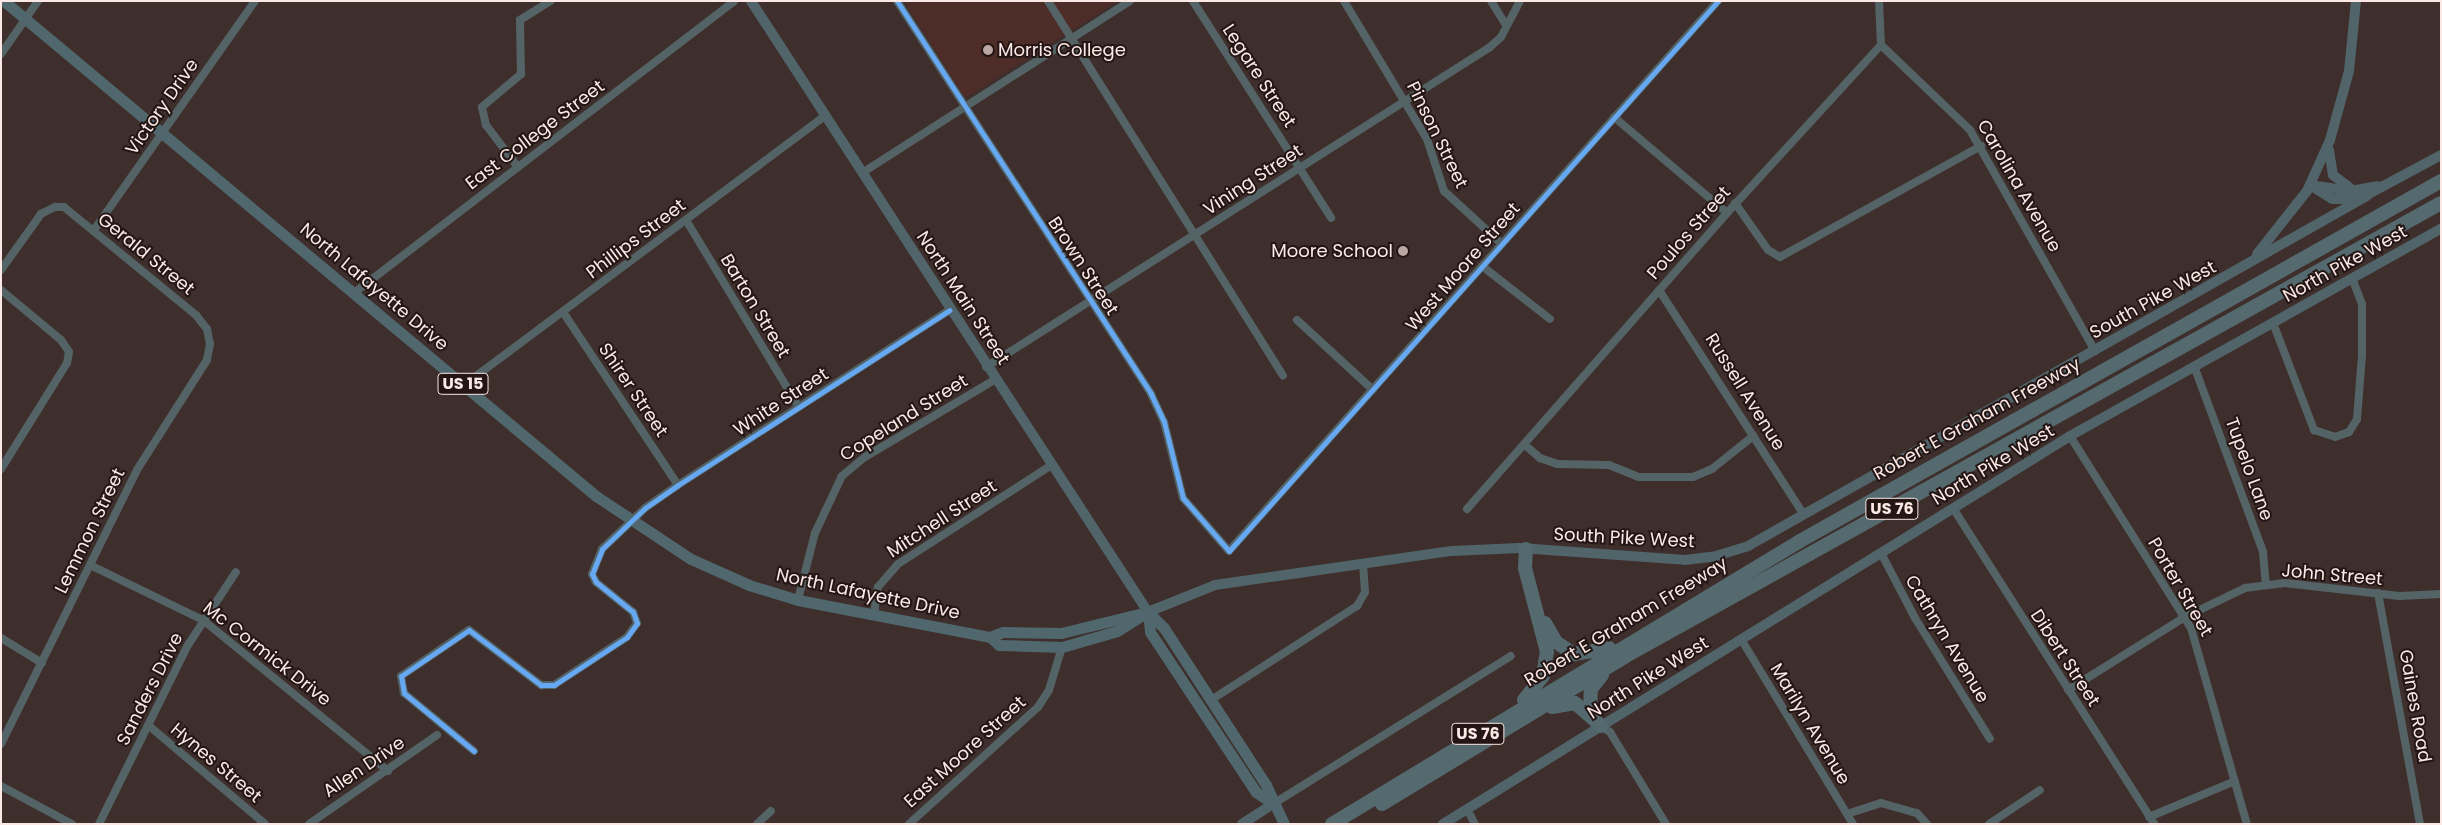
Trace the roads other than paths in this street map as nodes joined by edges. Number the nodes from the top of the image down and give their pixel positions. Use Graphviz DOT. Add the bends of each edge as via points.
graph roads {
  1 [pos="4,1"];
  2 [pos="38,1"];
  3 [pos="255,1"];
  4 [pos="550,1"];
  5 [pos="734,1"];
  6 [pos="751,1"];
  7 [pos="897,1"];
  8 [pos="1048,1"];
  9 [pos="1130,1"];
  10 [pos="1193,1"];
  11 [pos="1344,1"];
  12 [pos="1491,1"];
  13 [pos="1520,1"];
  14 [pos="1718,1"];
  15 [pos="1879,1"];
  16 [pos="2356,1"];
  17 [pos="26,19"];
  18 [pos="1506,25"];
  19 [pos="1071,40"];
  20 [pos="1881,45"];
  21 [pos="1,54"];
  22 [pos="1405,100"];
  23 [pos="965,107"];
  24 [pos="825,116"];
  25 [pos="1614,117"];
  26 [pos="162,133"];
  27 [pos="2330,140"];
  28 [pos="1981,146"];
  29 [pos="2441,155"];
  30 [pos="518,167"];
  31 [pos="1299,167"];
  32 [pos="862,173"];
  33 [pos="2441,181"];
  34 [pos="2310,185"];
  35 [pos="2386,185"];
  36 [pos="2356,190"];
  37 [pos="2367,196"];
  38 [pos="2441,202"];
  39 [pos="1735,203"];
  40 [pos="1727,213"];
  41 [pos="1331,218"];
  42 [pos="686,220"];
  43 [pos="2441,229"];
  44 [pos="94,230"];
  45 [pos="1194,237"];
  46 [pos="1501,243"];
  47 [pos="1482,266"];
  48 [pos="2242,267"];
  49 [pos="1,270"];
  50 [pos="2352,278"];
  51 [pos="1,290"];
  52 [pos="1659,290"];
  53 [pos="354,293"];
  54 [pos="1090,302"];
  55 [pos="950,310"];
  56 [pos="563,312"];
  57 [pos="1550,319"];
  58 [pos="1297,320"];
  59 [pos="2273,322"];
  60 [pos="209,336"];
  61 [pos="2095,351"];
  62 [pos="2194,366"];
  63 [pos="986,368"];
  64 [pos="1283,375"];
  65 [pos="994,380"];
  66 [pos="464,385"];
  67 [pos="1373,390"];
  68 [pos="799,407"];
  69 [pos="1753,436"];
  70 [pos="2070,436"];
  71 [pos="1525,445"];
  72 [pos="1050,466"];
  73 [pos="1,469"];
  74 [pos="678,485"];
  75 [pos="1953,508"];
  76 [pos="1467,509"];
  77 [pos="1802,512"];
  78 [pos="631,521"];
  79 [pos="1526,549"];
  80 [pos="1229,551"];
  81 [pos="1881,553"];
  82 [pos="1363,564"];
  83 [pos="90,565"];
  84 [pos="236,572"];
  85 [pos="2266,585"];
  86 [pos="1530,593"];
  87 [pos="2378,593"];
  88 [pos="2441,594"];
  89 [pos="798,600"];
  90 [pos="1148,612"];
  91 [pos="874,614"];
  92 [pos="2185,617"];
  93 [pos="203,620"];
  94 [pos="990,637"];
  95 [pos="1,638"];
  96 [pos="1742,640"];
  97 [pos="1062,648"];
  98 [pos="1625,650"];
  99 [pos="1511,656"];
  100 [pos="42,663"];
  101 [pos="2068,690"];
  102 [pos="1211,700"];
  103 [pos="1590,712"];
  104 [pos="1512,719"];
  105 [pos="148,725"];
  106 [pos="1601,726"];
  107 [pos="437,735"];
  108 [pos="1990,739"];
  109 [pos="1,744"];
  110 [pos="474,751"];
  111 [pos="388,771"];
  112 [pos="2236,781"];
  113 [pos="1,786"];
  114 [pos="2040,790"];
  115 [pos="1272,804"];
  116 [pos="1466,810"];
  117 [pos="772,811"];
  118 [pos="1847,814"];
  119 [pos="2152,820"];
  120 [pos="72,824"];
  121 [pos="98,824"];
  122 [pos="265,824"];
  123 [pos="309,824"];
  124 [pos="757,824"];
  125 [pos="909,824"];
  126 [pos="1242,824"];
  127 [pos="1284,824"];
  128 [pos="1332,824"];
  129 [pos="1349,824"];
  130 [pos="1443,824"];
  131 [pos="1475,824"];
  132 [pos="1666,824"];
  133 [pos="1853,824"];
  134 [pos="1928,824"];
  135 [pos="1989,824"];
  136 [pos="2247,824"];
  137 [pos="2420,824"];
  1 -- 17 [label="main road, North Lafayette Drive / US 15"];
  2 -- 17 [label="street"];
  3 -- 26 [label="street, Victory Drive"];
  4 -- 30 [label="street" via="520,20 521,74 482,107 486,124"];
  5 -- 30 [label="street, East College Street"];
  6 -- 24 [label="main road, North Main Street"];
  7 -- 23 [label="street, Brown Street"];
  8 -- 19 [label="street"];
  9 -- 19 [label="street"];
  10 -- 31 [label="street, Legare Street"];
  11 -- 22 [label="street, Pinson Street"];
  12 -- 18 [label="street"];
  13 -- 18 [label="street, Vining Street"];
  14 -- 25 [label="street, West Moore Street"];
  15 -- 20 [label="street"];
  16 -- 27 [label="main road" via="2349,71"];
  17 -- 21 [label="street"];
  17 -- 26 [label="main road, North Lafayette Drive / US 15"];
  18 -- 22 [label="street, Vining Street" via="1490,47"];
  19 -- 23 [label="street"];
  19 -- 45 [label="street"];
  20 -- 28 [label="street, Carolina Avenue" via="1960,117"];
  20 -- 39 [label="street, Poulos Street"];
  22 -- 31 [label="street, Vining Street"];
  22 -- 46 [label="street, Pinson Street" via="1426,139 1444,191"];
  23 -- 32 [label="street"];
  23 -- 54 [label="street, Brown Street"];
  24 -- 32 [label="main road, North Main Street"];
  24 -- 42 [label="street, Phillips Street"];
  25 -- 40 [label="street"];
  25 -- 46 [label="street, West Moore Street"];
  26 -- 44 [label="street, Victory Drive"];
  26 -- 53 [label="main road, North Lafayette Drive / US 15"];
  27 -- 34 [label="main road"];
  27 -- 36 [label="main road" via="2328,160 2333,175"];
  28 -- 39 [label="street" via="1780,256 1768,250"];
  28 -- 61 [label="street, Carolina Avenue"];
  29 -- 35 [label="main road"];
  30 -- 53 [label="street, East College Street"];
  31 -- 41 [label="street, Legare Street"];
  31 -- 45 [label="street, Vining Street"];
  32 -- 55 [label="main road, North Main Street"];
  33 -- 98 [label="highway, Robert E Graham Freeway / US 76" via="1922,471"];
  34 -- 36 [label="main road"];
  34 -- 37 [label="main road" via="2332,199"];
  34 -- 48 [label="main road" via="2275,236"];
  35 -- 36 [label="main road"];
  35 -- 37 [label="main road"];
  37 -- 48 [label="main road"];
  38 -- 98 [label="highway, Robert E Graham Freeway / US 76"];
  39 -- 40 [label="street, Poulos Street"];
  40 -- 52 [label="street, Poulos Street"];
  42 -- 56 [label="street, Phillips Street"];
  42 -- 68 [label="street, Barton Street"];
  43 -- 50 [label="main road, North Pike West"];
  44 -- 49 [label="street, Gerald Street" via="69,210 55,207 41,214"];
  44 -- 60 [label="street, Gerald Street" via="196,315"];
  45 -- 54 [label="street, Vining Street"];
  45 -- 64 [label="street"];
  46 -- 47 [label="street, West Moore Street"];
  47 -- 57 [label="street"];
  47 -- 67 [label="street, West Moore Street"];
  48 -- 61 [label="main road, South Pike West"];
  50 -- 59 [label="main road, North Pike West"];
  50 -- 59 [label="street" via="2362,304 2362,356 2357,419 2349,432 2335,437 2314,430"];
  51 -- 73 [label="street" via="61,340 69,352 67,363"];
  52 -- 69 [label="street, Russell Avenue"];
  52 -- 71 [label="street, Poulos Street"];
  53 -- 66 [label="main road, North Lafayette Drive / US 15"];
  54 -- 63 [label="street, Vining Street"];
  54 -- 80 [label="street, Brown Street" via="1160,410 1188,506"];
  55 -- 63 [label="main road, North Main Street"];
  55 -- 68 [label="street, White Street"];
  56 -- 66 [label="street, Phillips Street"];
  56 -- 74 [label="street, Shirer Street"];
  58 -- 67 [label="street"];
  59 -- 62 [label="main road, North Pike West"];
  60 -- 83 [label="street, Lemmon Street" via="207,360 143,458"];
  61 -- 77 [label="main road, South Pike West"];
  62 -- 70 [label="main road, North Pike West"];
  62 -- 85 [label="street, Tupelo Lane" via="2263,552"];
  63 -- 65 [label="main road, North Main Street"];
  65 -- 72 [label="main road, North Main Street"];
  65 -- 89 [label="street, Copeland Street" via="865,457 842,476 815,533"];
  66 -- 78 [label="main road, North Lafayette Drive / US 15"];
  67 -- 80 [label="street, West Moore Street"];
  68 -- 74 [label="street, White Street"];
  69 -- 71 [label="street" via="1712,468 1693,477 1639,477 1609,465 1557,464 1540,458"];
  69 -- 77 [label="street, Russell Avenue"];
  70 -- 75 [label="main road, North Pike West"];
  70 -- 92 [label="street, Porter Street"];
  71 -- 76 [label="street, Poulos Street"];
  72 -- 90 [label="main road, North Main Street"];
  72 -- 91 [label="street, Mitchell Street" via="898,564 878,587"];
  74 -- 78 [label="street, White Street"];
  75 -- 81 [label="main road, North Pike West"];
  75 -- 101 [label="street, Dibert Street"];
  77 -- 79 [label="main road, South Pike West" via="1748,546 1716,556 1685,560"];
  78 -- 89 [label="main road, North Lafayette Drive / US 15" via="715,571"];
  78 -- 110 [label="street, White Street" via="602,549 592,574 596,582 633,612 637,623 627,637 554,685 541,685 469,630 401,676 404,693"];
  79 -- 82 [label="main road, South Pike West" via="1452,551"];
  79 -- 86 [label="highway"];
  81 -- 96 [label="main road, North Pike West"];
  81 -- 108 [label="street, Cathryn Avenue" via="1915,618"];
  82 -- 90 [label="main road, South Pike West" via="1215,585"];
  82 -- 102 [label="street" via="1364,592 1357,606"];
  83 -- 93 [label="street, Mc Cormick Drive"];
  83 -- 100 [label="street, Lemmon Street"];
  84 -- 93 [label="street, Sanders Drive"];
  85 -- 87 [label="street, John Street" via="2304,584"];
  85 -- 92 [label="street, John Street" via="2245,588"];
  86 -- 98 [label="highway" via="1556,642 1574,654"];
  86 -- 104 [label="highway" via="1547,652 1546,664 1534,689"];
  87 -- 88 [label="street, John Street"];
  87 -- 137 [label="street, Gaines Road"];
  89 -- 91 [label="main road, North Lafayette Drive / US 15"];
  90 -- 94 [label="main road" via="1061,633 1003,632"];
  90 -- 97 [label="main road" via="1117,631"];
  90 -- 102 [label="main road" via="1164,628"];
  90 -- 115 [label="main road" via="1150,632 1256,792"];
  91 -- 94 [label="main road, North Lafayette Drive / US 15"];
  92 -- 101 [label="street, John Street"];
  92 -- 112 [label="street, Porter Street" via="2198,646"];
  93 -- 105 [label="street, Sanders Drive"];
  93 -- 111 [label="street, Mc Cormick Drive"];
  94 -- 97 [label="main road" via="999,645"];
  95 -- 100 [label="street"];
  96 -- 106 [label="main road, North Pike West"];
  96 -- 118 [label="street, Marilyn Avenue"];
  97 -- 125 [label="street, East Moore Street" via="1049,690 1038,707"];
  98 -- 103 [label="highway" via="1594,683"];
  98 -- 104 [label="highway, Robert E Graham Freeway / US 76"];
  99 -- 115 [label="street"];
  100 -- 109 [label="street, Lemmon Street"];
  101 -- 119 [label="street, Dibert Street"];
  102 -- 115 [label="main road" via="1266,785"];
  103 -- 104 [label="highway" via="1569,702"];
  103 -- 106 [label="highway"];
  104 -- 128 [label="highway, Robert E Graham Freeway / US 76"];
  104 -- 129 [label="highway, Robert E Graham Freeway / US 76"];
  105 -- 121 [label="street, Sanders Drive"];
  105 -- 122 [label="street, Hynes Street"];
  106 -- 116 [label="main road, North Pike West"];
  106 -- 132 [label="street" via="1610,732"];
  107 -- 111 [label="street, Allen Drive"];
  111 -- 123 [label="street, Allen Drive"];
  112 -- 119 [label="street"];
  112 -- 136 [label="street, Porter Street"];
  113 -- 120 [label="street"];
  114 -- 135 [label="street"];
  115 -- 126 [label="main road"];
  115 -- 127 [label="main road"];
  116 -- 130 [label="main road, North Pike West"];
  116 -- 131 [label="street"];
  117 -- 124 [label="street"];
  118 -- 133 [label="street, Marilyn Avenue"];
  118 -- 134 [label="street" via="1881,803 1917,813"];
}
